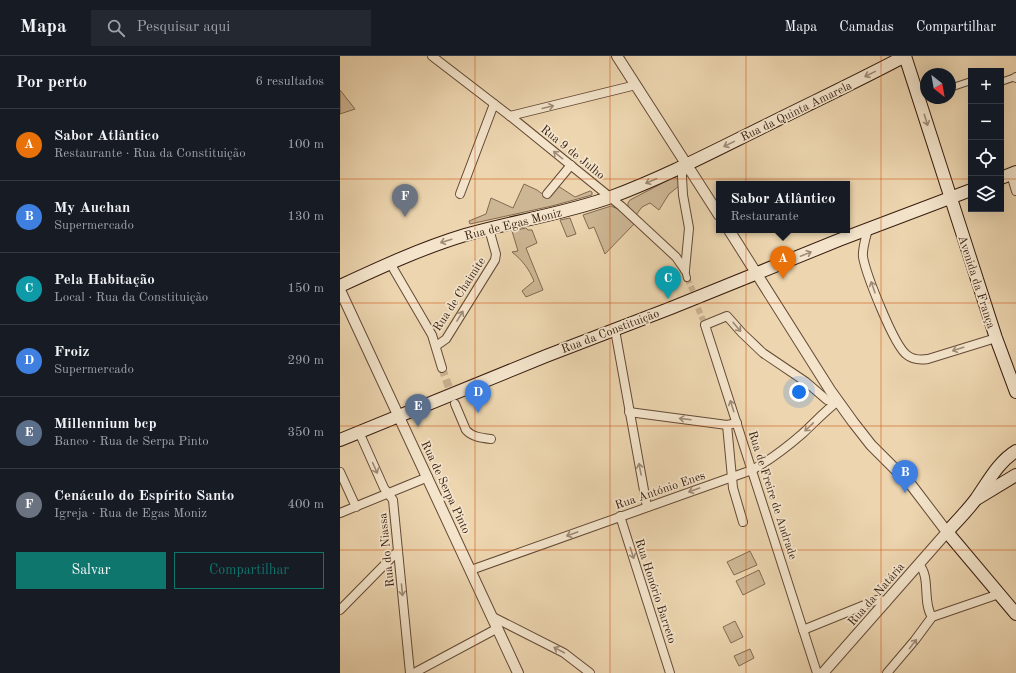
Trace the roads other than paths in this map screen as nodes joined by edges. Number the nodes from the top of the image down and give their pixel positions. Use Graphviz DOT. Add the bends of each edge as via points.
graph roads {
  1 [pos="432,56"];
  2 [pos="618,56"];
  3 [pos="905,56"];
  4 [pos="1016,77"];
  5 [pos="1004,81"];
  6 [pos="968,82"];
  7 [pos="636,85"];
  8 [pos="956,86"];
  9 [pos="920,91"];
  10 [pos="494,104"];
  11 [pos="925,104"];
  12 [pos="510,116"];
  13 [pos="571,165"];
  14 [pos="687,165"];
  15 [pos="1009,175"];
  16 [pos="968,191"];
  17 [pos="1016,191"];
  18 [pos="460,194"];
  19 [pos="547,194"];
  20 [pos="609,198"];
  21 [pos="950,199"];
  22 [pos="716,210"];
  23 [pos="489,229"];
  24 [pos="868,229"];
  25 [pos="731,233"];
  26 [pos="390,263"];
  27 [pos="757,274"];
  28 [pos="340,286"];
  29 [pos="340,290"];
  30 [pos="615,330"];
  31 [pos="996,338"];
  32 [pos="436,346"];
  33 [pos="442,368"];
  34 [pos="1016,392"];
  35 [pos="838,401"];
  36 [pos="455,404"];
  37 [pos="629,412"];
  38 [pos="399,416"];
  39 [pos="737,423"];
  40 [pos="727,425"];
  41 [pos="360,432"];
  42 [pos="491,439"];
  43 [pos="340,440"];
  44 [pos="1016,451"];
  45 [pos="752,470"];
  46 [pos="340,472"];
  47 [pos="1016,475"];
  48 [pos="428,477"];
  49 [pos="731,477"];
  50 [pos="390,494"];
  51 [pos="975,500"];
  52 [pos="356,507"];
  53 [pos="647,507"];
  54 [pos="340,513"];
  55 [pos="620,516"];
  56 [pos="743,522"];
  57 [pos="947,532"];
  58 [pos="398,551"];
  59 [pos="919,565"];
  60 [pos="471,570"];
  61 [pos="999,594"];
  62 [pos="886,603"];
  63 [pos="340,610"];
  64 [pos="1016,614"];
  65 [pos="493,617"];
  66 [pos="932,617"];
  67 [pos="498,628"];
  68 [pos="803,630"];
  69 [pos="410,673"];
  70 [pos="414,673"];
  71 [pos="518,673"];
  72 [pos="590,673"];
  73 [pos="670,673"];
  74 [pos="817,673"];
  75 [pos="823,673"];
  76 [pos="887,673"];
  1 -- 10 [label="street, Rua 9 de Julho"];
  2 -- 7 [label="street"];
  3 -- 9 [label="main road, Avenida da França"];
  3 -- 14 [label="main road, Rua da Quinta Amarela, one-way"];
  4 -- 5 [label="street"];
  6 -- 8 [label="street"];
  12 -- 7 [label="street, one-way"];
  7 -- 14 [label="street"];
  10 -- 12 [label="street, Rua 9 de Julho"];
  10 -- 18 [label="street"];
  11 -- 21 [label="main road, Avenida da França, one-way"];
  13 -- 12 [label="street, Rua 9 de Julho, one-way"];
  13 -- 19 [label="street"];
  13 -- 20 [label="street, Rua 9 de Julho"];
  14 -- 20 [label="main road, Rua de Egas Moniz, one-way"];
  14 -- 20 [label="street, Rua 9 de Julho" via="682,174 689,228 686,274 676,256"];
  14 -- 22 [label="street"];
  15 -- 17 [label="street"];
  16 -- 21 [label="main road, Rua da Constituição"];
  20 -- 23 [label="main road, Rua de Egas Moniz"];
  21 -- 24 [label="main road, Rua da Constituição"];
  21 -- 31 [label="main road, Avenida da França"];
  23 -- 26 [label="main road, Rua de Egas Moniz, one-way" via="436,244"];
  32 -- 23 [label="street, Rua de Chaimite, one-way" via="446,339 495,260 496,254"];
  27 -- 24 [label="main road, Rua da Constituição, one-way"];
  31 -- 24 [label="street, one-way" via="928,359 920,360 907,355 901,349 880,307 862,255"];
  25 -- 27 [label="street"];
  26 -- 28 [label="main road, Rua de Egas Moniz"];
  26 -- 32 [label="street"];
  27 -- 30 [label="main road, Rua da Constituição"];
  27 -- 35 [label="street"];
  29 -- 38 [label="street, Rua de Serpa Pinto"];
  30 -- 37 [label="street"];
  30 -- 38 [label="main road, Rua da Constituição"];
  31 -- 34 [label="main road, Avenida da França"];
  32 -- 33 [label="street"];
  39 -- 35 [label="street, Rua de Freire de Andrade, one-way" via="704,322 727,316 762,353 806,382 827,400"];
  35 -- 45 [label="street, Rua António Enes, one-way" via="789,445"];
  35 -- 57 [label="street" via="872,445 912,486"];
  36 -- 42 [label="street" via="468,433"];
  40 -- 37 [label="street, one-way"];
  53 -- 37 [label="street, one-way"];
  38 -- 41 [label="main road, Rua da Constituição"];
  38 -- 48 [label="street, Rua de Serpa Pinto"];
  39 -- 40 [label="street"];
  39 -- 45 [label="street, Rua de Freire de Andrade"];
  40 -- 49 [label="street"];
  41 -- 43 [label="main road, Rua da Constituição"];
  41 -- 50 [label="street, Rua do Niassa, one-way" via="384,488"];
  44 -- 51 [label="main road" via="989,478"];
  45 -- 49 [label="street, Rua António Enes"];
  45 -- 68 [label="street, Rua de Freire de Andrade"];
  46 -- 52 [label="street"];
  47 -- 51 [label="main road"];
  48 -- 50 [label="street"];
  48 -- 60 [label="street, Rua de Serpa Pinto"];
  49 -- 53 [label="street, Rua António Enes, one-way"];
  49 -- 56 [label="street"];
  50 -- 52 [label="street"];
  50 -- 58 [label="street, Rua do Niassa" via="393,500"];
  51 -- 57 [label="main road"];
  52 -- 54 [label="street"];
  53 -- 55 [label="street, Rua António Enes"];
  55 -- 60 [label="street, Rua António Enes, one-way"];
  55 -- 73 [label="street, Rua Honório Barreto, one-way"];
  57 -- 59 [label="street, Rua da Natária"];
  57 -- 61 [label="main road"];
  58 -- 63 [label="street"];
  58 -- 69 [label="street, Rua do Niassa, one-way"];
  59 -- 62 [label="street, Rua da Natária"];
  59 -- 66 [label="street" via="924,572 928,608"];
  60 -- 65 [label="street, Rua de Serpa Pinto"];
  61 -- 64 [label="main road"];
  61 -- 66 [label="street"];
  62 -- 68 [label="street" via="877,600"];
  62 -- 75 [label="street, Rua da Natária"];
  65 -- 67 [label="street, Rua de Serpa Pinto"];
  72 -- 65 [label="street, one-way" via="564,653"];
  76 -- 66 [label="street, one-way"];
  67 -- 70 [label="street"];
  67 -- 71 [label="street, Rua de Serpa Pinto"];
  68 -- 74 [label="street, Rua de Freire de Andrade"];
}
